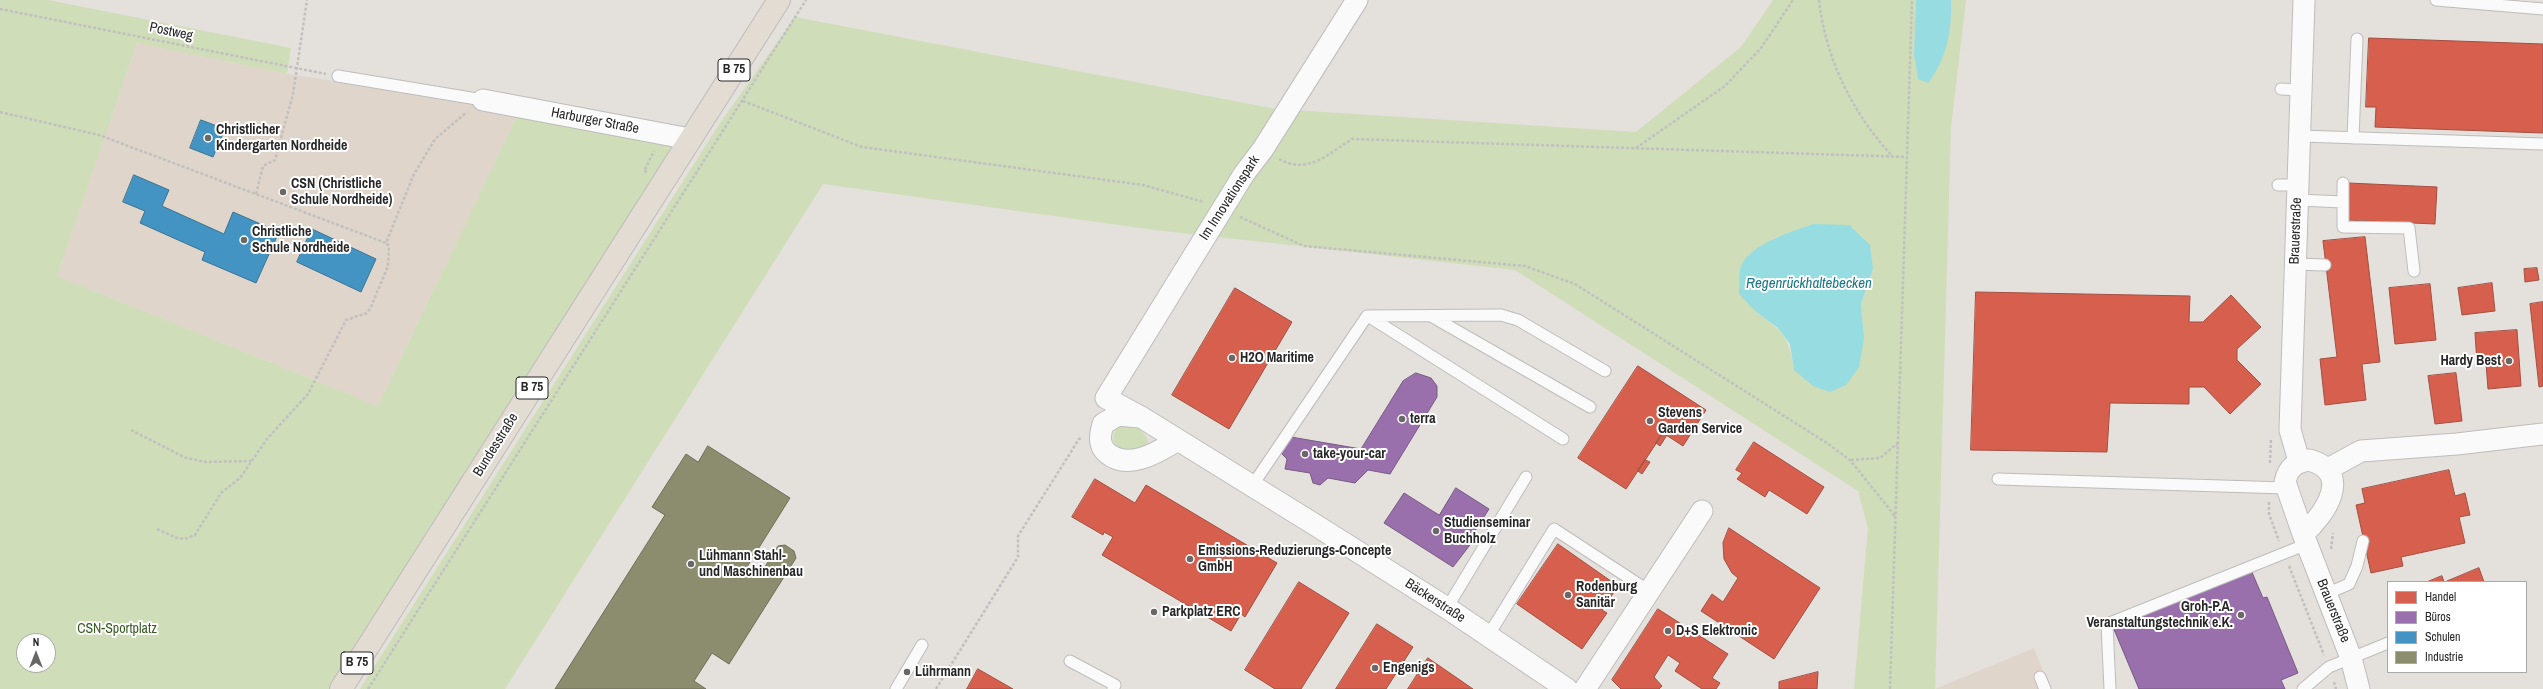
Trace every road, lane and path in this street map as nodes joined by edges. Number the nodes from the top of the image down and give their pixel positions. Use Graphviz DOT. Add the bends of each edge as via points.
graph roads {
  1 [pos="307,0"];
  2 [pos="779,0"];
  3 [pos="806,0"];
  4 [pos="1357,0"];
  5 [pos="1793,0"];
  6 [pos="1819,0"];
  7 [pos="1912,0"];
  8 [pos="2304,0"];
  9 [pos="2436,0"];
  10 [pos="0,9"];
  11 [pos="2543,9"];
  12 [pos="2356,39"];
  13 [pos="295,68"];
  14 [pos="338,76"];
  15 [pos="483,100"];
  16 [pos="743,101"];
  17 [pos="0,112"];
  18 [pos="2300,136"];
  19 [pos="2353,138"];
  20 [pos="690,139"];
  21 [pos="2543,144"];
  22 [pos="1635,148"];
  23 [pos="1263,149"];
  24 [pos="1892,156"];
  25 [pos="1906,156"];
  26 [pos="2343,183"];
  27 [pos="2291,190"];
  28 [pos="256,194"];
  29 [pos="2343,202"];
  30 [pos="1222,209"];
  31 [pos="386,242"];
  32 [pos="2295,264"];
  33 [pos="2325,265"];
  34 [pos="2414,271"];
  35 [pos="1367,316"];
  36 [pos="1430,316"];
  37 [pos="1605,371"];
  38 [pos="1106,398"];
  39 [pos="1590,407"];
  40 [pos="1141,417"];
  41 [pos="131,430"];
  42 [pos="2543,434"];
  43 [pos="1079,439"];
  44 [pos="1563,439"];
  45 [pos="1178,440"];
  46 [pos="1898,443"];
  47 [pos="1850,460"];
  48 [pos="251,462"];
  49 [pos="2300,462"];
  50 [pos="2328,469"];
  51 [pos="1526,477"];
  52 [pos="1998,479"];
  53 [pos="1252,486"];
  54 [pos="2285,488"];
  55 [pos="1702,511"];
  56 [pos="1895,516"];
  57 [pos="157,529"];
  58 [pos="2305,539"];
  59 [pos="2363,541"];
  60 [pos="1649,591"];
  61 [pos="2326,594"];
  62 [pos="1447,608"];
  63 [pos="1488,636"];
  64 [pos="2387,644"];
  65 [pos="922,645"];
  66 [pos="2352,658"];
  67 [pos="1070,661"];
  68 [pos="2040,677"];
  69 [pos="341,689"];
  70 [pos="368,689"];
  71 [pos="896,689"];
  72 [pos="936,689"];
  73 [pos="1113,689"];
  74 [pos="1567,689"];
  75 [pos="1585,689"];
  76 [pos="1890,689"];
  77 [pos="2045,689"];
  78 [pos="2110,689"];
  79 [pos="2303,689"];
  80 [pos="2359,689"];
  1 -- 13 [label="path"];
  2 -- 20 [label="main road, B 75"];
  3 -- 16 [label="path"];
  4 -- 23 [label="street, Im Innovationspark"];
  5 -- 22 [label="path" via="1761,48 1725,86"];
  6 -- 24 [label="path" via="1826,42 1839,78 1856,110 1873,135"];
  7 -- 25 [label="path"];
  8 -- 18 [label="street, Brauerstraße" via="2291,90"];
  9 -- 11 [label="lane"];
  10 -- 13 [label="path, Postweg"];
  12 -- 19 [label="lane"];
  13 -- 14 [label="path, Postweg"];
  13 -- 28 [label="path" via="293,94 275,160 263,166"];
  14 -- 15 [label="lane, Harburger Straße"];
  15 -- 20 [label="street, Harburger Straße"];
  15 -- 31 [label="path" via="449,125 435,139 413,176"];
  16 -- 30 [label="path" via="862,147 1143,184"];
  16 -- 70 [label="path"];
  17 -- 28 [label="path" via="99,135"];
  18 -- 19 [label="lane"];
  18 -- 27 [label="street, Brauerstraße"];
  19 -- 21 [label="lane"];
  20 -- 69 [label="main road, Bundesstraße / B 75"];
  22 -- 23 [label="path" via="1352,139 1312,165 1288,164"];
  22 -- 24 [label="path"];
  23 -- 30 [label="street, Im Innovationspark"];
  24 -- 25 [label="path"];
  25 -- 46 [label="path"];
  26 -- 29 [label="lane"];
  27 -- 29 [label="lane"];
  27 -- 32 [label="street, Brauerstraße"];
  28 -- 31 [label="path"];
  29 -- 34 [label="lane" via="2343,227 2409,228"];
  30 -- 38 [label="street, Im Innovationspark"];
  30 -- 47 [label="path" via="1304,246 1525,266 1575,284 1827,442"];
  31 -- 48 [label="path" via="389,246 388,266 367,313 346,320 308,394 267,439"];
  32 -- 33 [label="lane"];
  32 -- 49 [label="street, Brauerstraße" via="2290,430"];
  35 -- 36 [label="lane"];
  35 -- 44 [label="lane"];
  35 -- 53 [label="lane"];
  36 -- 37 [label="lane" via="1501,315 1518,320"];
  36 -- 39 [label="lane"];
  38 -- 40 [label="street, Bäckerstraße"];
  40 -- 45 [label="street, Bäckerstraße"];
  40 -- 45 [label="street, Bäckerstraße" via="1118,415 1103,424 1100,441 1104,450 1112,457 1136,460 1158,452"];
  41 -- 48 [label="path" via="186,458 206,462"];
  42 -- 50 [label="street" via="2361,451"];
  43 -- 72 [label="path" via="1018,536 1018,557"];
  45 -- 53 [label="street, Bäckerstraße"];
  46 -- 47 [label="path" via="1880,458"];
  46 -- 56 [label="path"];
  47 -- 56 [label="path"];
  48 -- 57 [label="path" via="240,478 221,493 195,535 185,539 177,538"];
  49 -- 50 [label="street" via="2309,460"];
  49 -- 54 [label="street" via="2287,473"];
  50 -- 58 [label="street" via="2332,479 2330,501"];
  51 -- 62 [label="lane"];
  52 -- 54 [label="lane"];
  53 -- 62 [label="street, Bäckerstraße"];
  54 -- 58 [label="street, Brauerstraße"];
  55 -- 60 [label="street"];
  56 -- 76 [label="path"];
  58 -- 61 [label="street, Brauerstraße"];
  58 -- 78 [label="lane" via="2107,624"];
  59 -- 61 [label="lane" via="2354,576 2349,584"];
  60 -- 63 [label="lane" via="1554,529"];
  60 -- 75 [label="street"];
  61 -- 66 [label="street, Brauerstraße"];
  62 -- 63 [label="street, Bäckerstraße"];
  63 -- 74 [label="street, Bäckerstraße"];
  64 -- 66 [label="lane"];
  65 -- 71 [label="lane"];
  66 -- 79 [label="lane" via="2329,668"];
  66 -- 80 [label="street, Brauerstraße"];
  67 -- 73 [label="lane" via="1115,685"];
  68 -- 77 [label="lane"];
}
